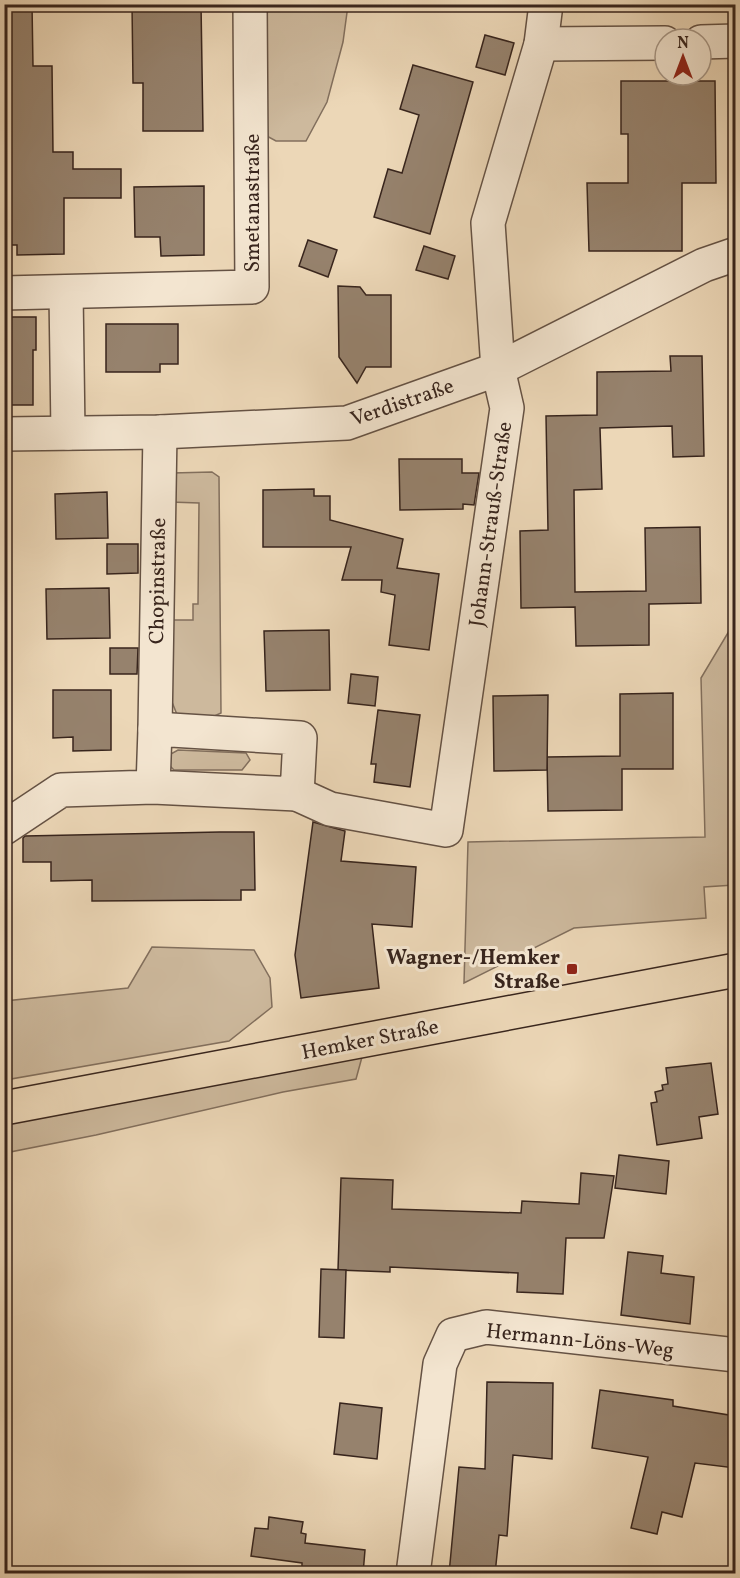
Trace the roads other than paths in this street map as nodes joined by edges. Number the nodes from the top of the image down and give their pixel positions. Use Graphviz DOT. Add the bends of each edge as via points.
graph roads {
  1 [pos="250,4"];
  2 [pos="546,4"];
  3 [pos="735,41"];
  4 [pos="713,42"];
  5 [pos="653,43"];
  6 [pos="541,44"];
  7 [pos="735,255"];
  8 [pos="4,292"];
  9 [pos="66,292"];
  10 [pos="498,369"];
  11 [pos="160,432"];
  12 [pos="68,433"];
  13 [pos="4,434"];
  14 [pos="154,729"];
  15 [pos="153,787"];
  16 [pos="297,794"];
  17 [pos="4,828"];
  18 [pos="735,970"];
  19 [pos="4,1108"];
  20 [pos="735,1355"];
  21 [pos="413,1574"];
  1 -- 9 [label="street, Smetanastraße" via="252,287"];
  2 -- 6 [label="street, Johann-Strauß-Straße"];
  3 -- 4 [label="street"];
  5 -- 6 [label="street"];
  6 -- 10 [label="street, Johann-Strauß-Straße" via="488,223"];
  7 -- 10 [label="street, Verdistraße" via="704,265"];
  8 -- 9 [label="street, Smetanastraße"];
  9 -- 12 [label="street"];
  10 -- 11 [label="street, Verdistraße" via="347,423"];
  10 -- 16 [label="street, Johann-Strauß-Straße" via="507,408 446,830 330,810"];
  11 -- 12 [label="street, Verdistraße"];
  11 -- 14 [label="street, Chopinstraße"];
  12 -- 13 [label="street, Verdistraße"];
  14 -- 15 [label="street, Chopinstraße"];
  14 -- 16 [label="street" via="300,738"];
  15 -- 16 [label="street"];
  15 -- 17 [label="street" via="61,790"];
  18 -- 19 [label="main road, Hemker Straße"];
  20 -- 21 [label="street, Hermann-Löns-Weg" via="486,1327 453,1335 440,1365"];
}
